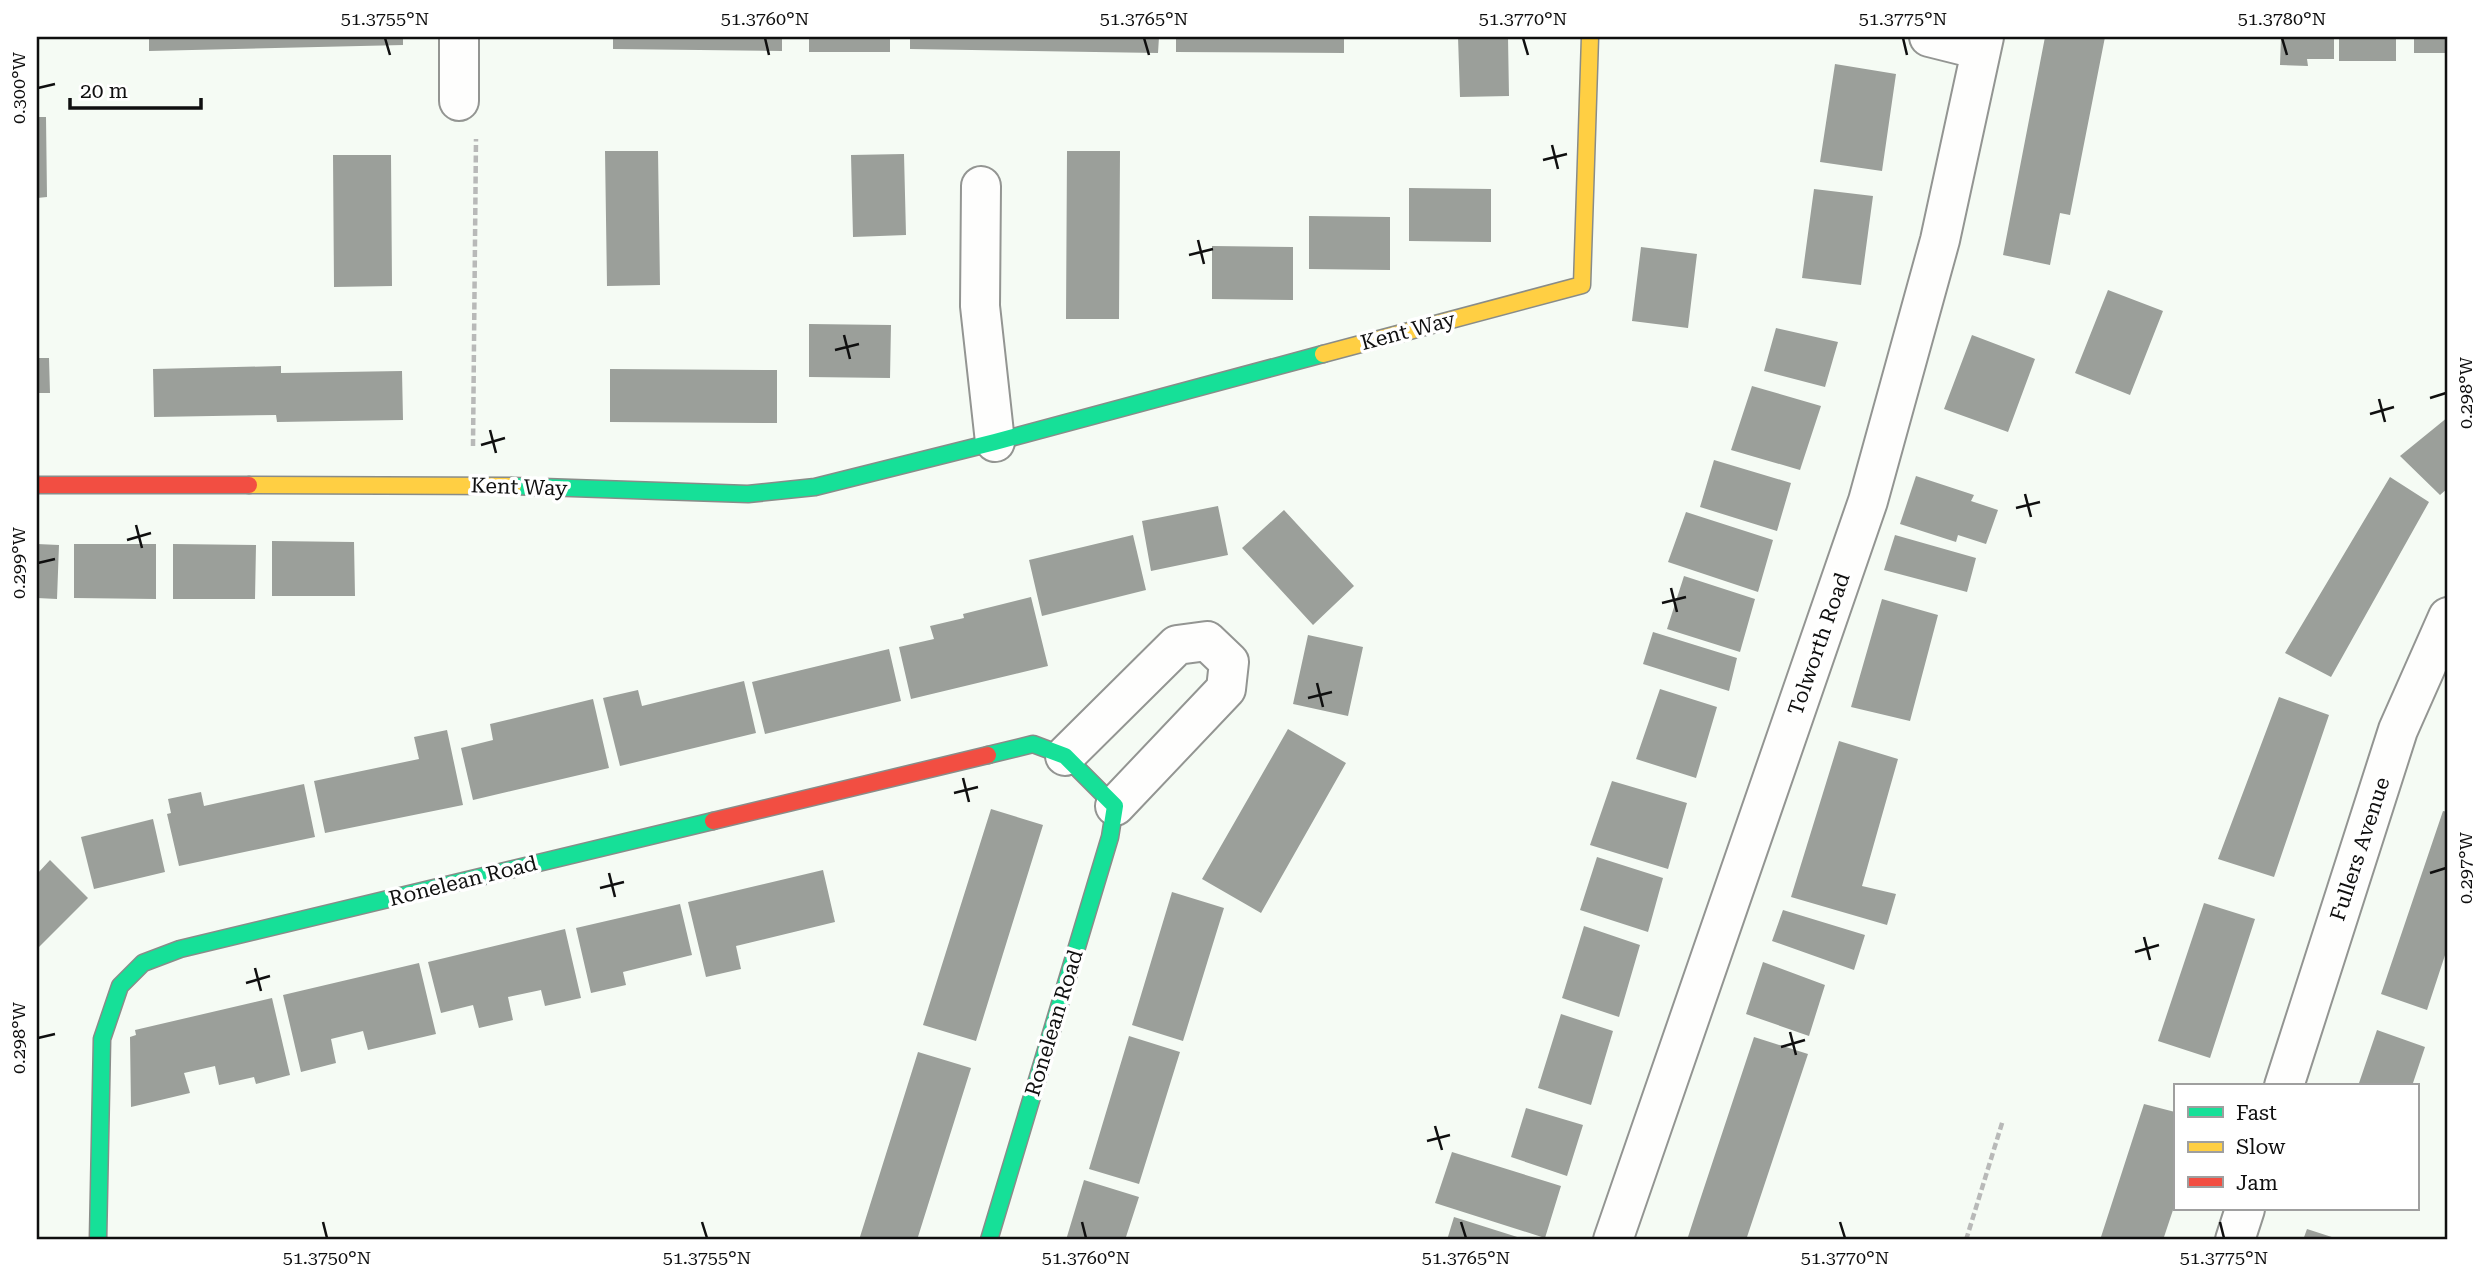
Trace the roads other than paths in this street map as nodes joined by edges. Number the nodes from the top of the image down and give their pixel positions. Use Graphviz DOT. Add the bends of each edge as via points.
graph roads {
  1 [pos="459,37"];
  2 [pos="1590,37"];
  3 [pos="1929,37"];
  4 [pos="1983,44"];
  5 [pos="459,101"];
  6 [pos="981,186"];
  7 [pos="995,442"];
  8 [pos="37,485"];
  9 [pos="2448,617"];
  10 [pos="1065,756"];
  11 [pos="1115,806"];
  12 [pos="2285,1084"];
  13 [pos="2245,1210"];
  14 [pos="98,1240"];
  15 [pos="989,1240"];
  16 [pos="1613,1240"];
  17 [pos="2235,1240"];
  1 -- 5 [label="street"];
  2 -- 7 [label="street, Kent Way" via="1582,285"];
  3 -- 4 [label="street"];
  4 -- 16 [label="street, Tolworth Road" via="1940,240 1868,501"];
  6 -- 7 [label="street" via="979,306"];
  7 -- 8 [label="street, Kent Way" via="815,487 748,494 472,485"];
  9 -- 12 [label="street, Fullers Avenue" via="2398,730"];
  10 -- 11 [label="street, Ronelean Road"];
  10 -- 11 [label="street" via="1177,645 1207,641 1229,662 1226,689"];
  10 -- 14 [label="street, Ronelean Road" via="1033,744 180,949 143,964 120,986 102,1039"];
  11 -- 15 [label="street, Ronelean Road" via="1110,837"];
  13 -- 17 [label="street"];
}
